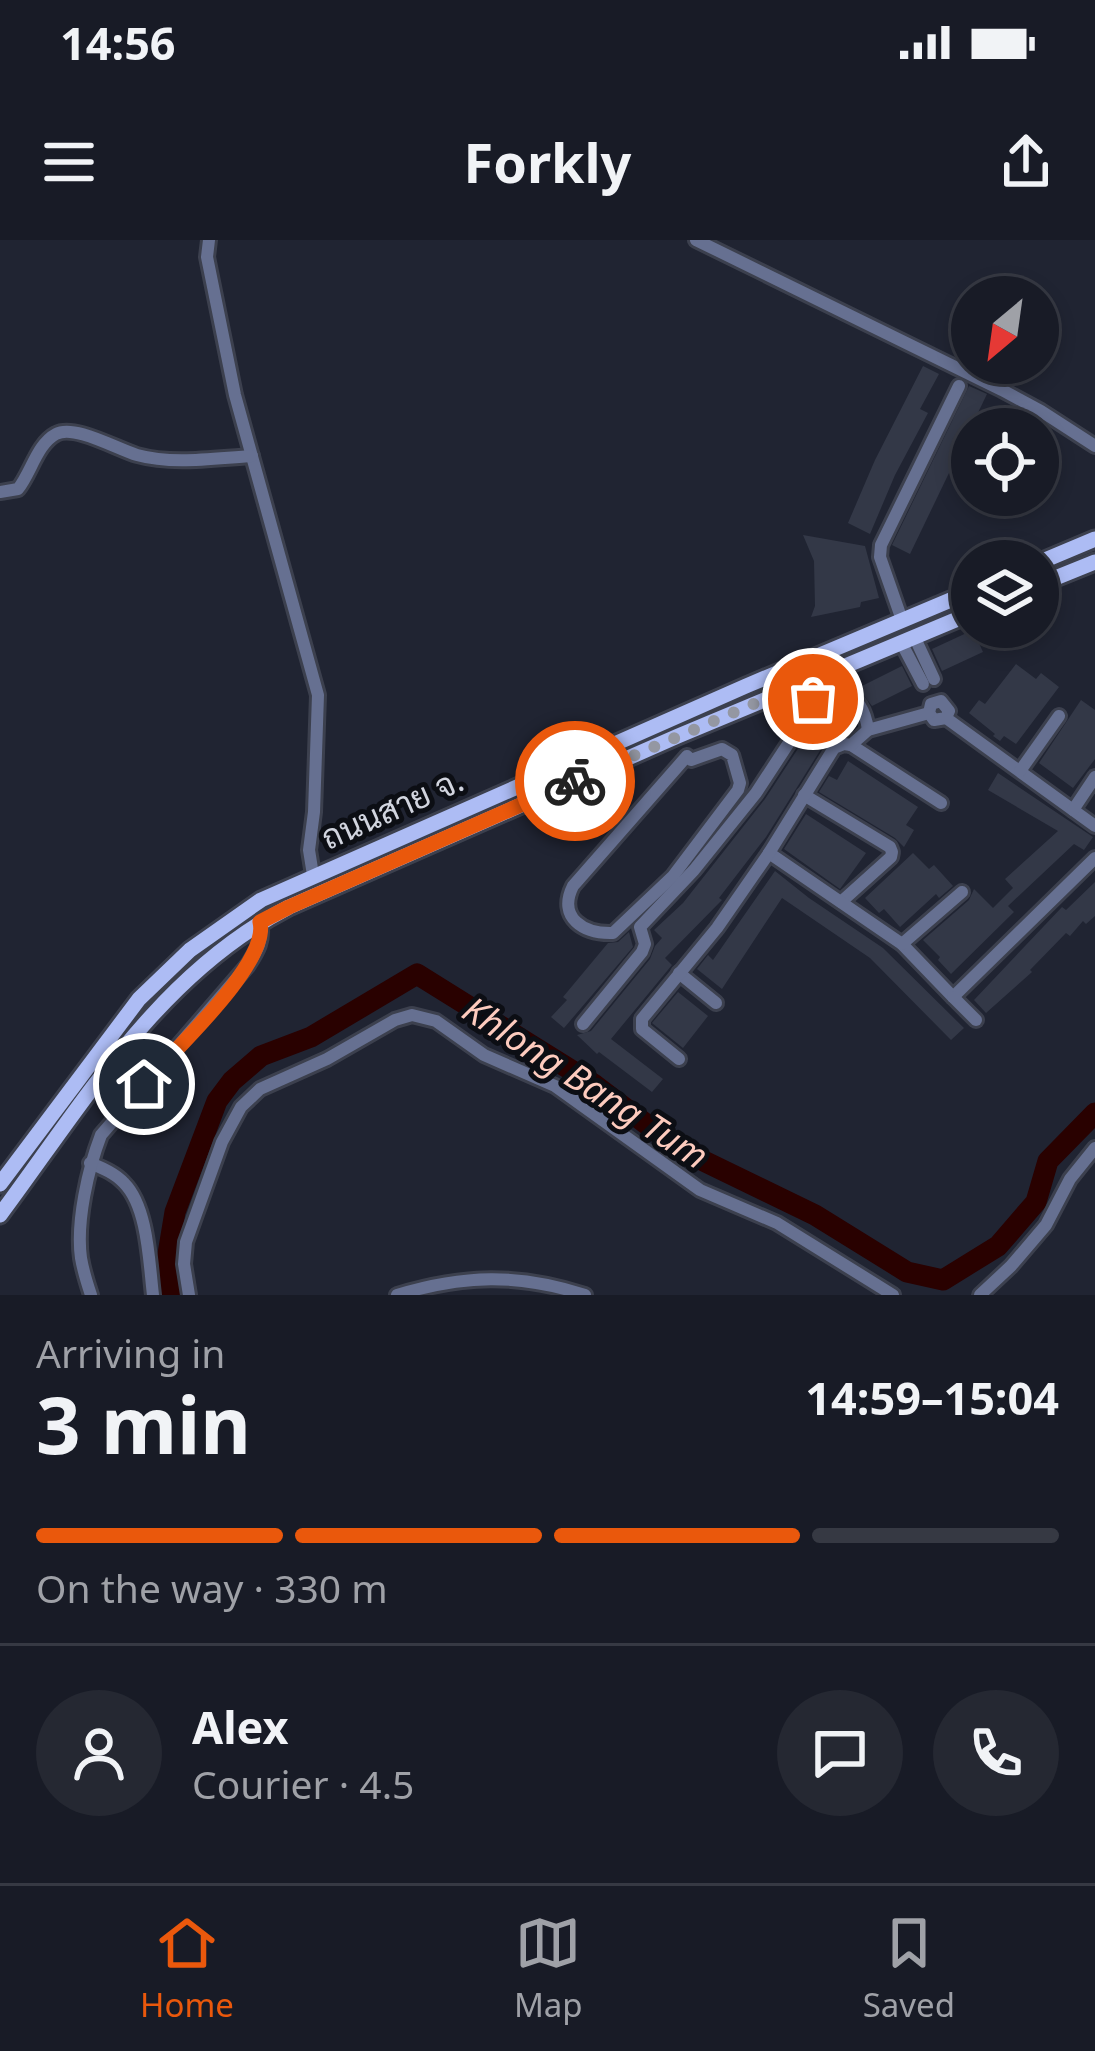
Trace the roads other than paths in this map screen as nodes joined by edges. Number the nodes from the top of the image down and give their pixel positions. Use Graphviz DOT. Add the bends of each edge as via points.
graph roads {
  1 [pos="209,240"];
  2 [pos="697,240"];
  3 [pos="959,386"];
  4 [pos="1095,446"];
  5 [pos="252,456"];
  6 [pos="0,492"];
  7 [pos="1095,539"];
  8 [pos="1059,554"];
  9 [pos="1095,562"];
  10 [pos="1059,577"];
  11 [pos="951,600"];
  12 [pos="902,620"];
  13 [pos="951,622"];
  14 [pos="908,639"];
  15 [pos="828,672"];
  16 [pos="809,680"];
  17 [pos="934,698"];
  18 [pos="1059,716"];
  19 [pos="868,730"];
  20 [pos="677,736"];
  21 [pos="851,745"];
  22 [pos="687,756"];
  23 [pos="1020,771"];
  24 [pos="1095,777"];
  25 [pos="804,795"];
  26 [pos="941,803"];
  27 [pos="1073,810"];
  28 [pos="1095,826"];
  29 [pos="769,853"];
  30 [pos="1095,857"];
  31 [pos="313,875"];
  32 [pos="962,892"];
  33 [pos="841,902"];
  34 [pos="260,922"];
  35 [pos="902,944"];
  36 [pos="679,973"];
  37 [pos="953,997"];
  38 [pos="716,1003"];
  39 [pos="976,1020"];
  40 [pos="584,1024"];
  41 [pos="679,1059"];
  42 [pos="1095,1148"];
  43 [pos="90,1163"];
  44 [pos="0,1184"];
  45 [pos="0,1215"];
  46 [pos="91,1295"];
  47 [pos="153,1295"];
  48 [pos="188,1295"];
  49 [pos="397,1295"];
  50 [pos="585,1295"];
  51 [pos="893,1295"];
  52 [pos="980,1295"];
  1 -- 5 [label="street" via="206,257"];
  2 -- 4 [label="street" via="1002,390"];
  3 -- 12 [label="street" via="881,545"];
  5 -- 6 [label="street" via="156,458 61,430 18,489"];
  5 -- 31 [label="street" via="318,695"];
  7 -- 8 [label="main road"];
  9 -- 10 [label="main road"];
  11 -- 12 [label="main road, ถนนสาย จ."];
  12 -- 31 [label="main road, ถนนสาย จ."];
  13 -- 14 [label="main road, ถนนสาย จ."];
  14 -- 15 [label="main road, ถนนสาย จ."];
  14 -- 17 [label="street"];
  15 -- 16 [label="main road, ถนนสาย จ."];
  15 -- 19 [label="street" via="862,705"];
  16 -- 20 [label="main road, ถนนสาย จ."];
  16 -- 40 [label="street" via="811,709 757,793 640,927 642,952"];
  17 -- 19 [label="street"];
  17 -- 23 [label="street"];
  18 -- 23 [label="street"];
  19 -- 21 [label="street"];
  20 -- 22 [label="street"];
  20 -- 34 [label="main road, ถนนสาย จ."];
  21 -- 25 [label="street" via="834,748"];
  21 -- 26 [label="street"];
  22 -- 22 [label="street" via="728,751 738,790 673,876 613,933 580,926 568,904 573,886"];
  23 -- 27 [label="street"];
  24 -- 27 [label="street"];
  25 -- 29 [label="street"];
  25 -- 33 [label="street" via="892,852"];
  27 -- 28 [label="street"];
  29 -- 33 [label="street"];
  29 -- 36 [label="street"];
  30 -- 37 [label="street"];
  31 -- 44 [label="main road, ถนนสาย จ." via="238,914 163,974"];
  32 -- 35 [label="street"];
  33 -- 35 [label="street"];
  34 -- 43 [label="street" via="248,965 101,1135"];
  34 -- 45 [label="main road, ถนนสาย จ." via="153,1012"];
  35 -- 37 [label="street"];
  36 -- 38 [label="street"];
  36 -- 41 [label="street" via="641,1022"];
  37 -- 39 [label="street"];
  42 -- 52 [label="street" via="1046,1225"];
  43 -- 46 [label="street" via="80,1242"];
  43 -- 47 [label="street" via="132,1192 146,1230"];
  48 -- 51 [label="street" via="186,1241 242,1107 260,1089 412,1015 555,1086 700,1190 777,1223"];
  49 -- 50 [label="street" via="487,1277"];
}
